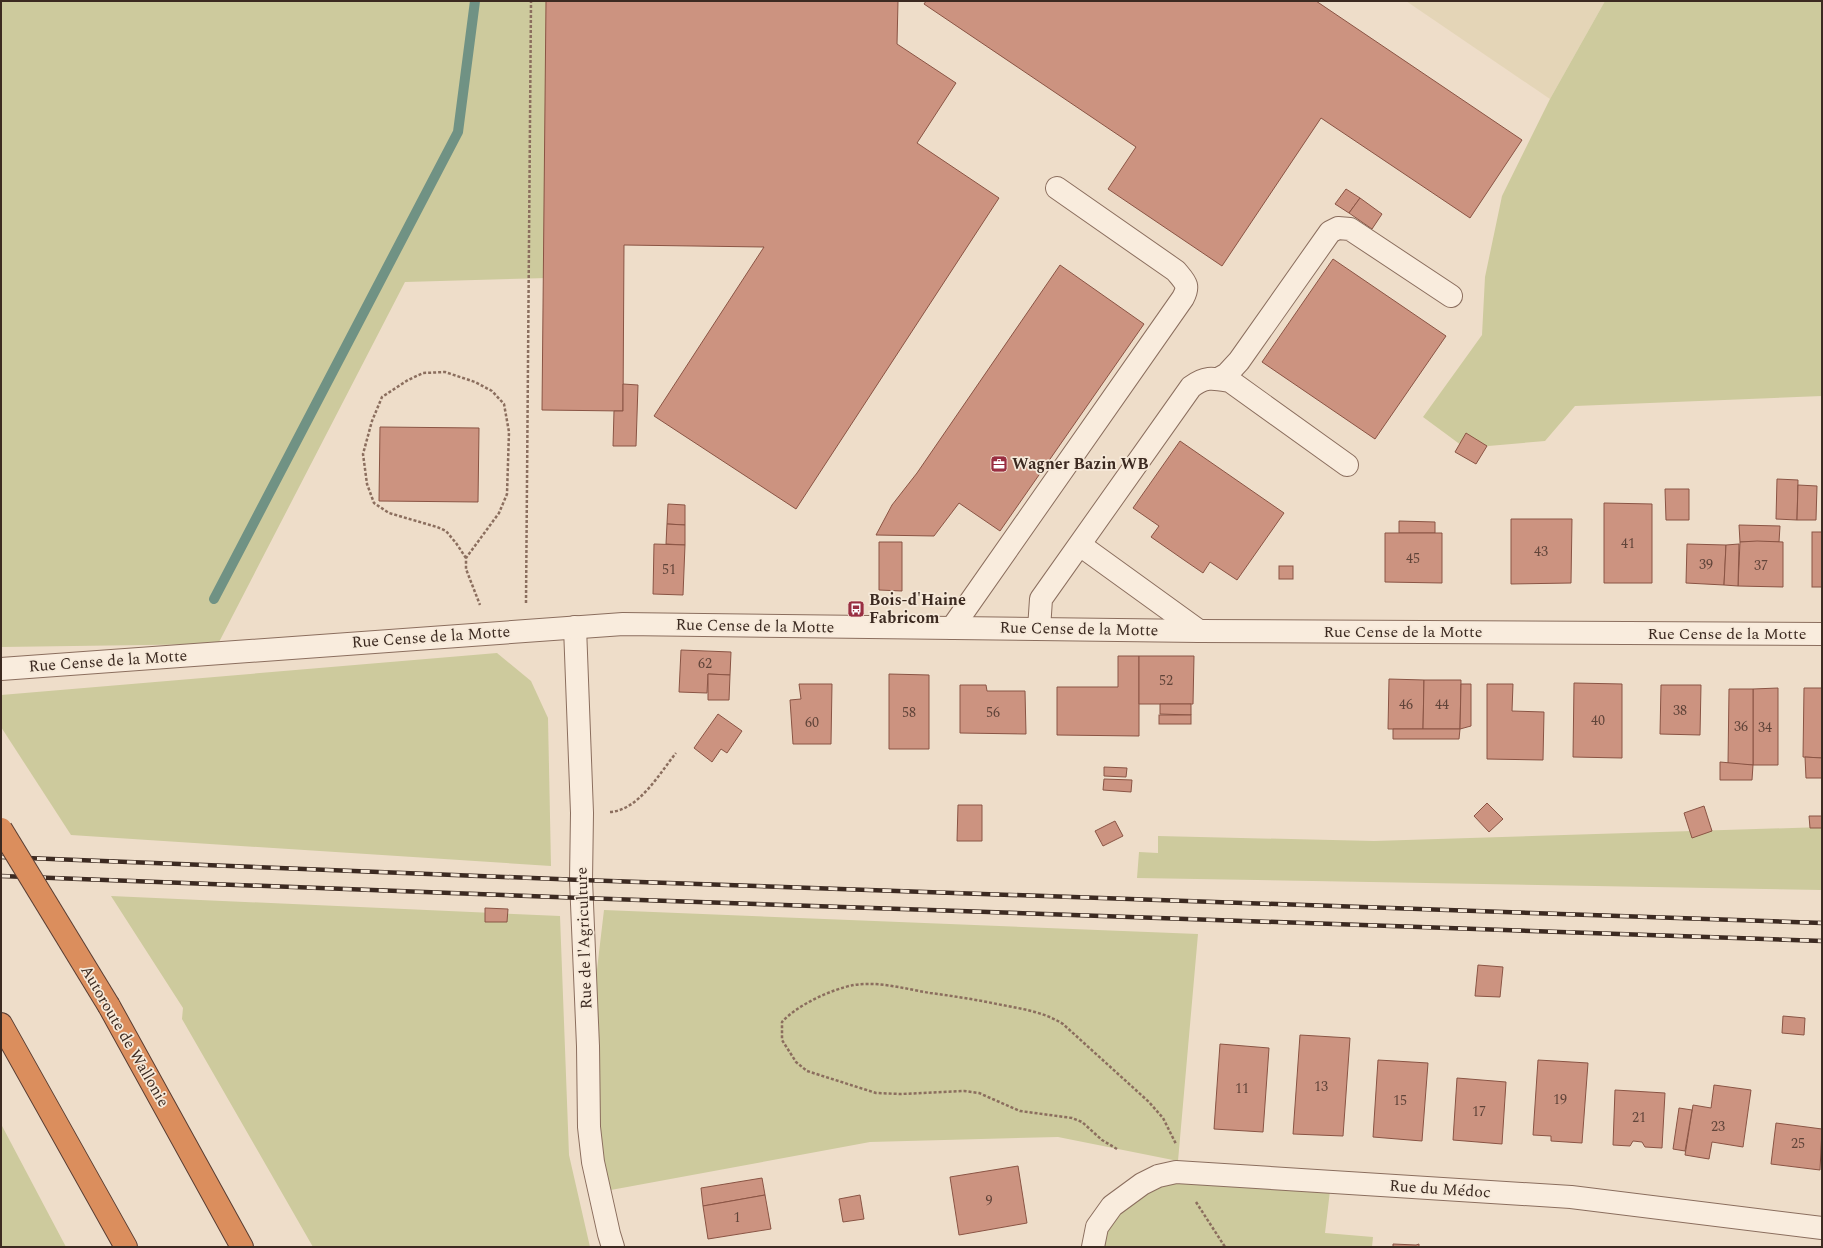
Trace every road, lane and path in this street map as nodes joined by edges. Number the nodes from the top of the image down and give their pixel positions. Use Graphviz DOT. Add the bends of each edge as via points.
graph roads {
  1 [pos="531,1"];
  2 [pos="1057,188"];
  3 [pos="1451,296"];
  4 [pos="1218,379"];
  5 [pos="1347,465"];
  6 [pos="1080,544"];
  7 [pos="466,558"];
  8 [pos="483,611"];
  9 [pos="574,627"];
  10 [pos="952,628"];
  11 [pos="1039,629"];
  12 [pos="526,630"];
  13 [pos="1199,631"];
  14 [pos="1822,634"];
  15 [pos="1,668"];
  16 [pos="676,753"];
  17 [pos="582,813"];
  18 [pos="1,829"];
  19 [pos="1,1024"];
  20 [pos="1118,1149"];
  21 [pos="1176,1172"];
  22 [pos="1822,1228"];
  23 [pos="126,1247"];
  24 [pos="242,1247"];
  25 [pos="613,1247"];
  26 [pos="1093,1247"];
  27 [pos="1225,1247"];
  1 -- 12 [label="path"];
  2 -- 10 [label="street" via="1176,271 1186,282 1187,290"];
  3 -- 4 [label="street" via="1350,229 1338,228 1330,232 1239,361"];
  4 -- 5 [label="street" via="1230,381"];
  4 -- 6 [label="street" via="1201,379 1191,387"];
  6 -- 11 [label="street" via="1041,599"];
  6 -- 13 [label="street"];
  7 -- 7 [label="path" via="499,513 507,494 509,432 504,404 492,391 475,382 445,372 423,373 382,397 363,454 367,484 374,503 389,513 446,531"];
  7 -- 8 [label="path" via="466,570"];
  9 -- 10 [label="street, Rue Cense de la Motte" via="623,624"];
  9 -- 12 [label="street, Rue Cense de la Motte"];
  9 -- 17 [label="street, Rue de l'Agriculture"];
  10 -- 11 [label="street, Rue Cense de la Motte"];
  11 -- 13 [label="street, Rue Cense de la Motte"];
  12 -- 15 [label="street, Rue Cense de la Motte"];
  13 -- 14 [label="street, Rue Cense de la Motte"];
  16 -- 17 [label="path" via="643,794 630,805 619,811"];
  17 -- 25 [label="street, Rue de l'Agriculture" via="581,880 589,1127 593,1162"];
  18 -- 24 [label="highway, Autoroute de Wallonie, bridge" via="109,1006"];
  19 -- 23 [label="highway"];
  20 -- 21 [label="path" via="1102,1140 1082,1122 1072,1118 1020,1111 979,1093 876,1093 807,1071 796,1062 782,1040 782,1022 822,996 855,985 880,985 973,1000 1035,1012 1052,1018 1063,1024 1149,1102 1162,1118 1177,1147"];
  21 -- 22 [label="street, Rue du Médoc" via="1571,1197"];
  21 -- 26 [label="street, Rue du Médoc" via="1158,1176 1142,1184 1112,1206 1097,1227"];
  21 -- 27 [label="path"];
}
